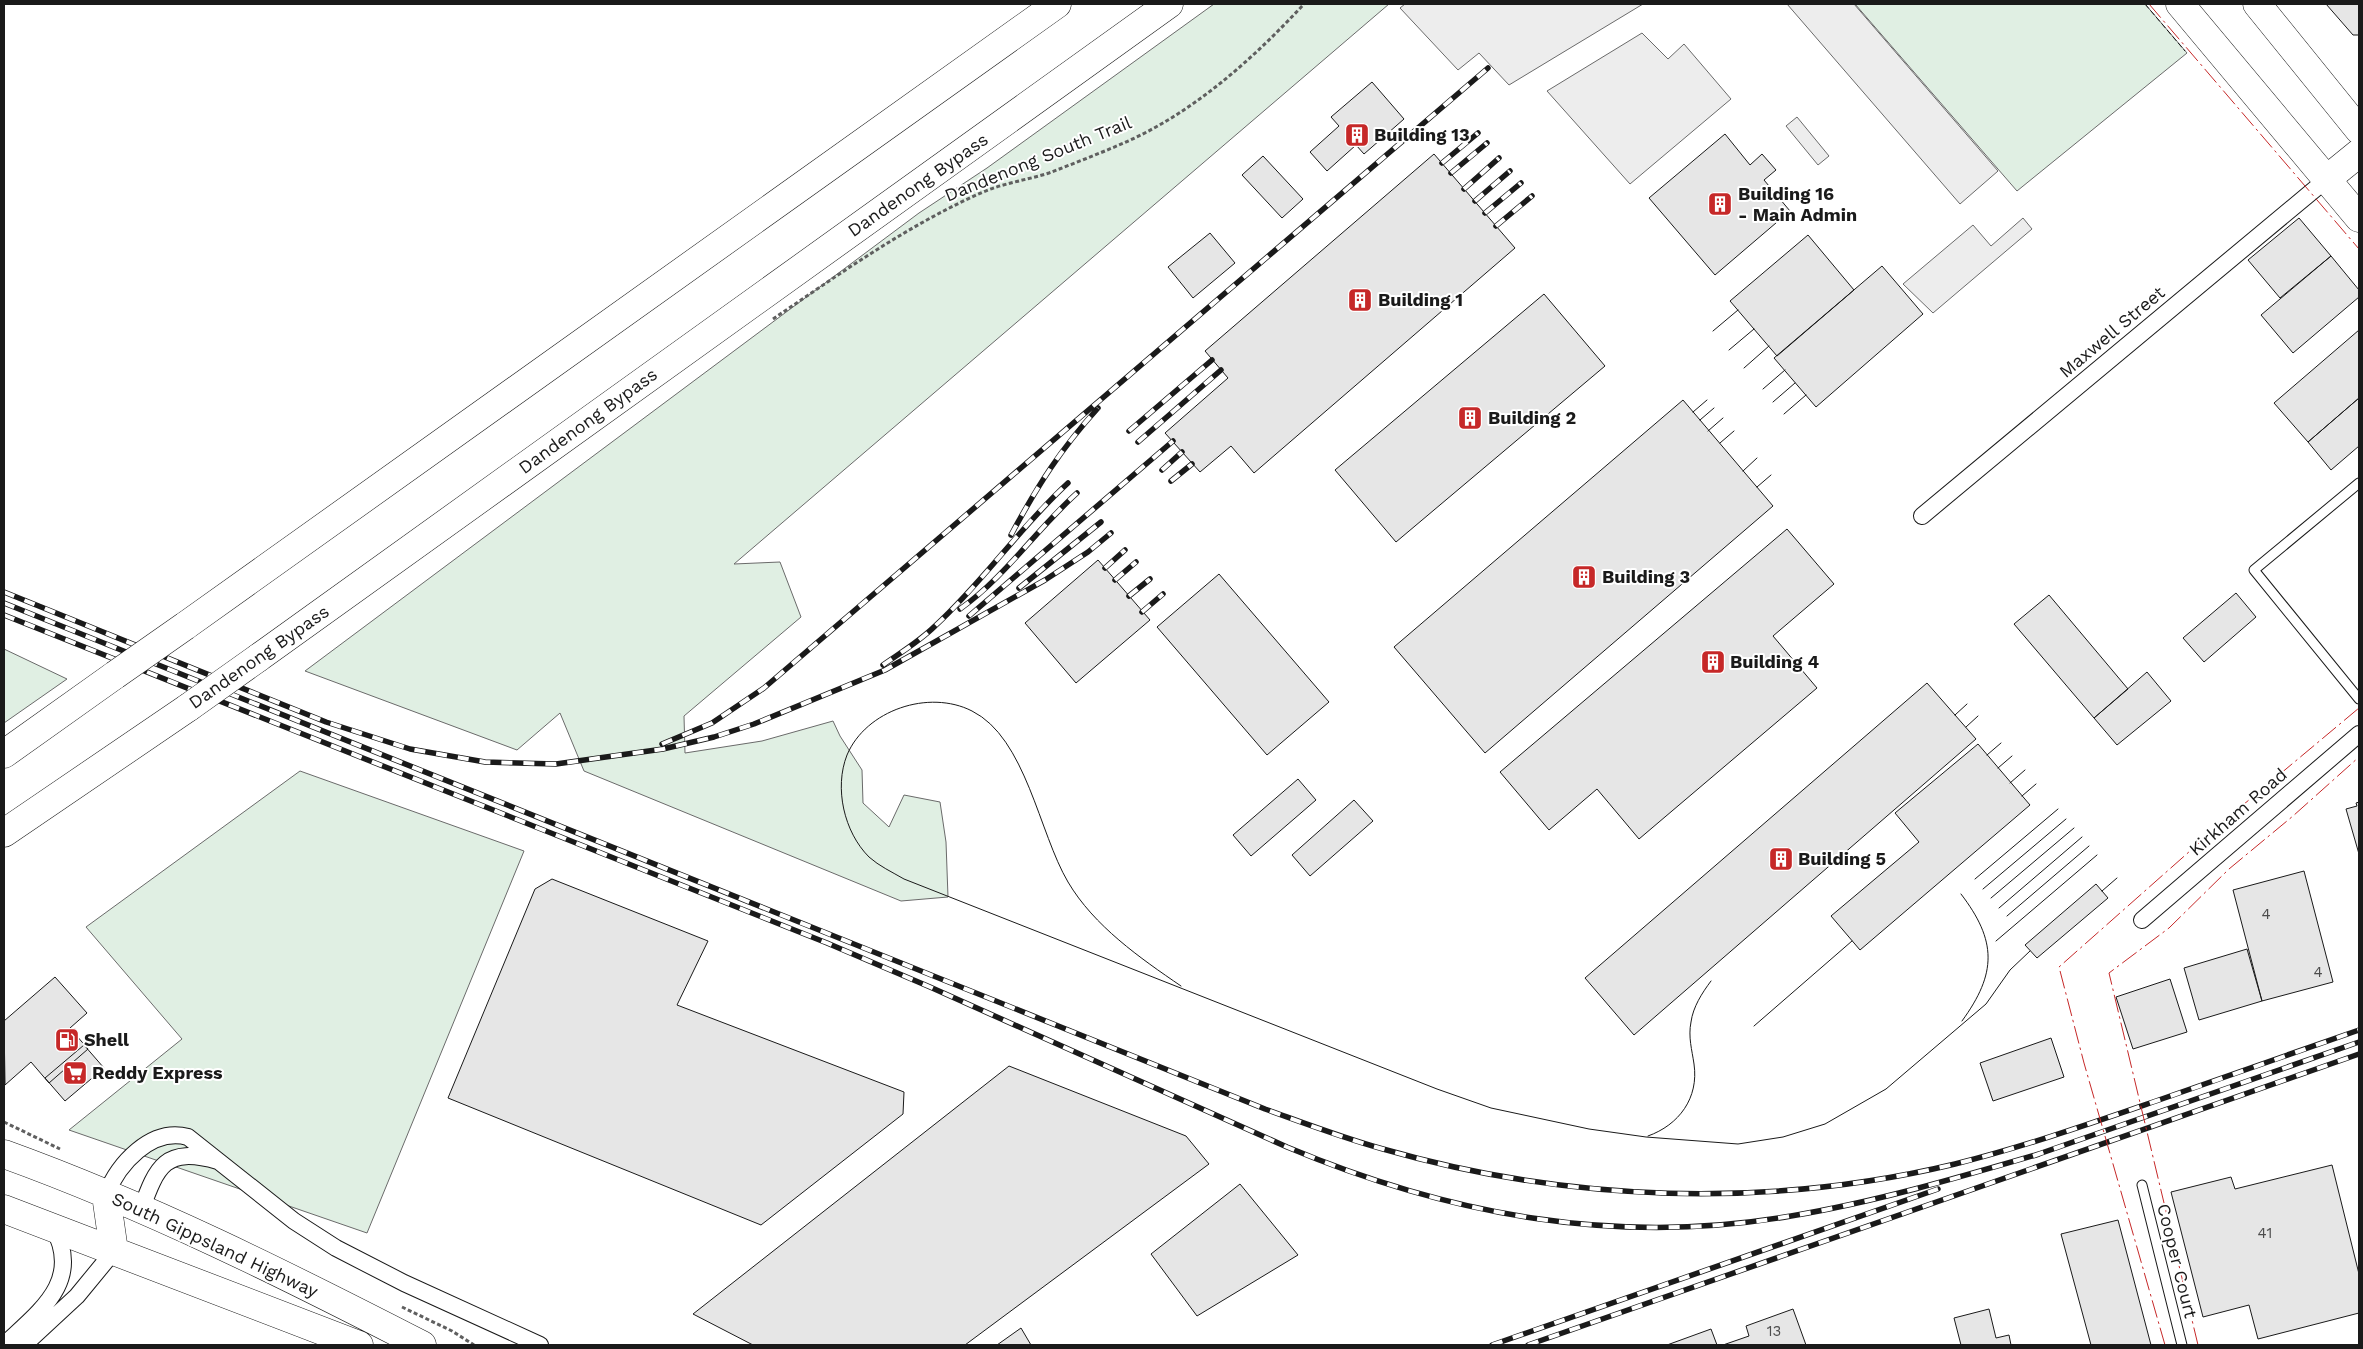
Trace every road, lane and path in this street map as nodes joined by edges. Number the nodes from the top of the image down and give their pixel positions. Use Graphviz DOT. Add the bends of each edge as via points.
graph roads {
  1 [pos="1057,4"];
  2 [pos="1170,4"];
  3 [pos="1304,4"];
  4 [pos="2180,4"];
  5 [pos="2258,4"];
  6 [pos="2359,130"];
  7 [pos="2359,153"];
  8 [pos="2327,180"];
  9 [pos="2359,218"];
  10 [pos="765,324"];
  11 [pos="2359,483"];
  12 [pos="1922,516"];
  13 [pos="2359,699"];
  14 [pos="2359,734"];
  15 [pos="4,754"];
  16 [pos="4,833"];
  17 [pos="2142,920"];
  18 [pos="4,1154"];
  19 [pos="222,1163"];
  20 [pos="2142,1185"];
  21 [pos="106,1195"];
  22 [pos="4,1208"];
  23 [pos="141,1210"];
  24 [pos="53,1227"];
  25 [pos="114,1251"];
  26 [pos="4,1345"];
  27 [pos="24,1345"];
  28 [pos="358,1345"];
  29 [pos="422,1345"];
  30 [pos="540,1345"];
  31 [pos="2182,1345"];
  1 -- 15 [label="highway, bridge"];
  2 -- 16 [label="highway, Dandenong Bypass, bridge" via="258,658"];
  3 -- 10 [label="path, Dandenong South Trail" via="1237,70 1184,110 1121,144 1048,173 985,191 929,218 881,246"];
  4 -- 8 [label="highway"];
  5 -- 6 [label="highway"];
  7 -- 8 [label="highway"];
  8 -- 9 [label="highway"];
  8 -- 12 [label="street, Maxwell Street"];
  11 -- 13 [label="lane" via="2254,570"];
  14 -- 17 [label="street, Kirkham Road"];
  18 -- 21 [label="highway, South Gippsland Highway"];
  19 -- 21 [label="street" via="188,1137 161,1137 123,1165"];
  19 -- 23 [label="street" via="196,1157 165,1162 154,1175"];
  19 -- 30 [label="street" via="294,1221 336,1248"];
  20 -- 31 [label="lane, Cooper Court"];
  21 -- 23 [label="highway, South Gippsland Highway"];
  21 -- 25 [label="highway"];
  22 -- 24 [label="highway, South Gippsland Highway"];
  23 -- 25 [label="highway"];
  23 -- 29 [label="highway, South Gippsland Highway" via="328,1297"];
  24 -- 25 [label="highway, South Gippsland Highway"];
  24 -- 26 [label="street" via="63,1251 62,1279 44,1306"];
  25 -- 27 [label="street" via="77,1296"];
  25 -- 28 [label="highway, South Gippsland Highway"];
}
